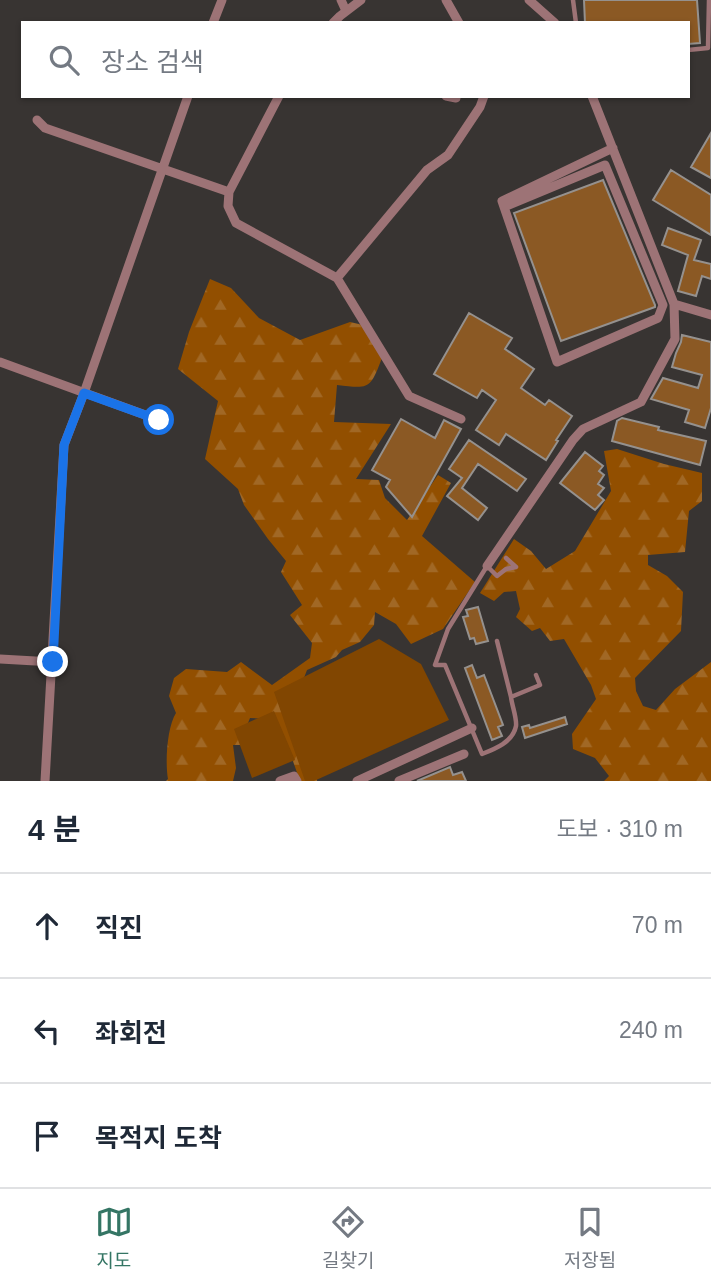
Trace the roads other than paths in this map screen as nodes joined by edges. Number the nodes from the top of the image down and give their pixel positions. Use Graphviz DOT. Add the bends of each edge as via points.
graph roads {
  1 [pos="222,0"];
  2 [pos="341,0"];
  3 [pos="362,0"];
  4 [pos="446,0"];
  5 [pos="529,0"];
  6 [pos="573,0"];
  7 [pos="709,0"];
  8 [pos="341,18"];
  9 [pos="214,21"];
  10 [pos="458,21"];
  11 [pos="553,21"];
  12 [pos="576,21"];
  13 [pos="690,50"];
  14 [pos="187,98"];
  15 [pos="278,98"];
  16 [pos="483,98"];
  17 [pos="593,98"];
  18 [pos="37,120"];
  19 [pos="613,148"];
  20 [pos="163,169"];
  21 [pos="229,191"];
  22 [pos="504,207"];
  23 [pos="337,278"];
  24 [pos="674,304"];
  25 [pos="711,315"];
  26 [pos="0,362"];
  27 [pos="84,393"];
  28 [pos="461,419"];
  29 [pos="159,420"];
  30 [pos="506,558"];
  31 [pos="487,566"];
  32 [pos="497,641"];
  33 [pos="0,659"];
  34 [pos="53,662"];
  35 [pos="536,675"];
  36 [pos="511,697"];
  37 [pos="471,729"];
  38 [pos="464,754"];
  39 [pos="45,781"];
  40 [pos="280,781"];
  41 [pos="298,781"];
  42 [pos="357,781"];
  43 [pos="399,781"];
  1 -- 9 [label="street"];
  2 -- 8 [label="street"];
  3 -- 8 [label="street"];
  4 -- 10 [label="street"];
  5 -- 11 [label="street"];
  6 -- 12 [label="lane"];
  7 -- 13 [label="lane" via="708,48"];
  14 -- 20 [label="street"];
  15 -- 21 [label="street"];
  16 -- 23 [label="street" via="448,155 427,170"];
  17 -- 19 [label="street"];
  18 -- 20 [label="street" via="45,128"];
  19 -- 22 [label="street" via="502,201"];
  19 -- 24 [label="street"];
  20 -- 21 [label="street"];
  20 -- 27 [label="street"];
  21 -- 23 [label="street" via="228,206 236,223"];
  22 -- 22 [label="street" via="557,362 658,318 663,305 605,165"];
  23 -- 28 [label="street" via="409,396"];
  24 -- 25 [label="street"];
  24 -- 31 [label="street" via="675,339 641,402 583,429"];
  26 -- 27 [label="street"];
  27 -- 29 [label="street"];
  27 -- 34 [label="street" via="64,445"];
  30 -- 31 [label="lane" via="516,567 497,576"];
  31 -- 37 [label="lane" via="448,629 435,666 445,665"];
  32 -- 36 [label="lane"];
  33 -- 34 [label="street"];
  34 -- 39 [label="street"];
  35 -- 36 [label="lane" via="540,685"];
  36 -- 37 [label="lane" via="516,726 510,739 482,754"];
  37 -- 42 [label="street"];
  38 -- 43 [label="street"];
  40 -- 41 [label="street" via="294,776"];
}
